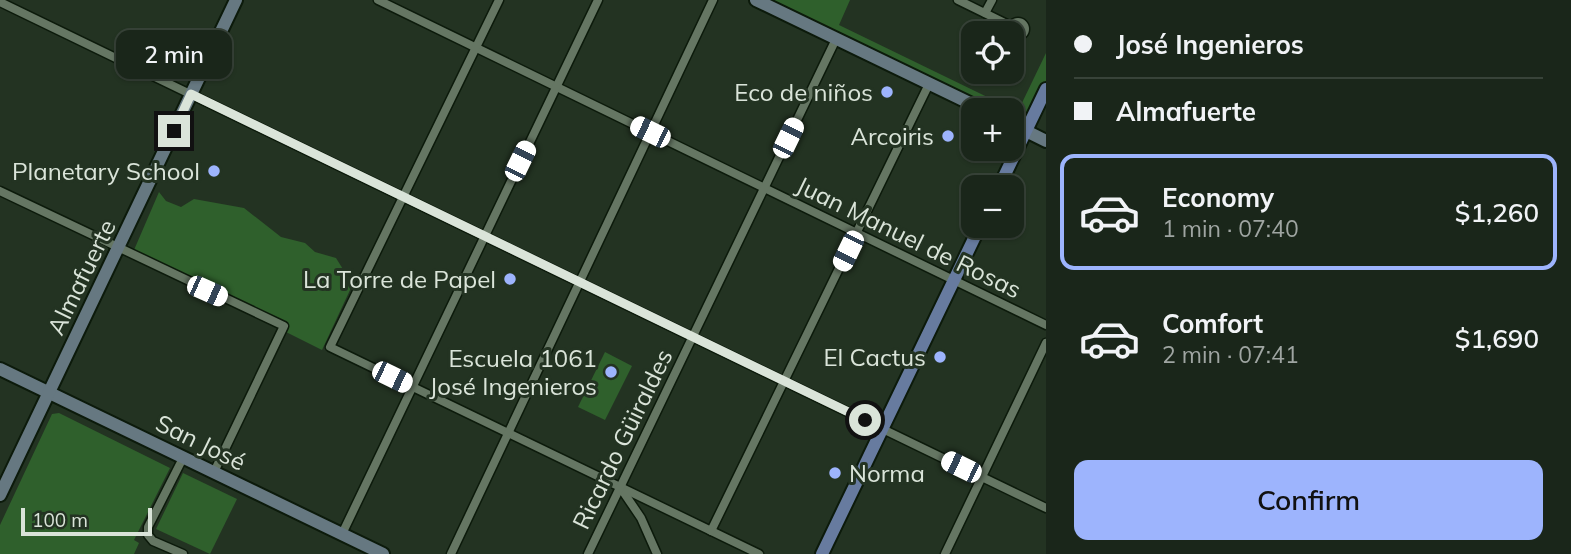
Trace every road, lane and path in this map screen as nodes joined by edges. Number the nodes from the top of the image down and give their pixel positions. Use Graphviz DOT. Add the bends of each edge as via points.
graph roads {
  1 [pos="236,0"];
  2 [pos="378,0"];
  3 [pos="499,0"];
  4 [pos="598,0"];
  5 [pos="713,0"];
  6 [pos="756,0"];
  7 [pos="958,0"];
  8 [pos="992,0"];
  9 [pos="0,2"];
  10 [pos="985,13"];
  11 [pos="1001,21"];
  12 [pos="836,39"];
  13 [pos="474,47"];
  14 [pos="929,84"];
  15 [pos="556,87"];
  16 [pos="1046,89"];
  17 [pos="191,94"];
  18 [pos="961,99"];
  19 [pos="1026,131"];
  20 [pos="650,132"];
  21 [pos="1046,141"];
  22 [pos="1005,175"];
  23 [pos="764,188"];
  24 [pos="0,191"];
  25 [pos="402,196"];
  26 [pos="857,233"];
  27 [pos="485,236"];
  28 [pos="974,238"];
  29 [pos="119,248"];
  30 [pos="954,280"];
  31 [pos="580,282"];
  32 [pos="1046,325"];
  33 [pos="693,337"];
  34 [pos="1046,343"];
  35 [pos="0,369"];
  36 [pos="784,381"];
  37 [pos="412,387"];
  38 [pos="49,393"];
  39 [pos="882,428"];
  40 [pos="508,433"];
  41 [pos="183,458"];
  42 [pos="214,472"];
  43 [pos="982,477"];
  44 [pos="620,487"];
  45 [pos="0,495"];
  46 [pos="1046,508"];
  47 [pos="711,531"];
  48 [pos="342,534"];
  49 [pos="183,554"];
  50 [pos="383,554"];
  51 [pos="451,554"];
  52 [pos="588,554"];
  53 [pos="657,554"];
  54 [pos="759,554"];
  55 [pos="822,554"];
  56 [pos="945,554"];
  1 -- 17 [label="street, Almafuerte"];
  2 -- 13 [label="street, Juan Manuel de Rosas"];
  3 -- 13 [label="street"];
  4 -- 15 [label="street"];
  5 -- 20 [label="street"];
  6 -- 12 [label="street"];
  7 -- 10 [label="street"];
  8 -- 10 [label="street"];
  9 -- 17 [label="street"];
  10 -- 11 [label="street"];
  12 -- 14 [label="street"];
  12 -- 23 [label="street, Ricardo Güiraldes"];
  13 -- 15 [label="street, Juan Manuel de Rosas"];
  13 -- 25 [label="street"];
  14 -- 18 [label="street"];
  14 -- 26 [label="street"];
  15 -- 20 [label="street, Juan Manuel de Rosas"];
  15 -- 27 [label="street"];
  16 -- 19 [label="main road"];
  17 -- 25 [label="street"];
  17 -- 29 [label="street, Almafuerte"];
  19 -- 21 [label="street"];
  19 -- 22 [label="main road"];
  20 -- 23 [label="street, Juan Manuel de Rosas"];
  20 -- 31 [label="street"];
  23 -- 26 [label="street, Juan Manuel de Rosas"];
  23 -- 33 [label="street, Ricardo Güiraldes"];
  24 -- 29 [label="street"];
  25 -- 27 [label="street"];
  25 -- 37 [label="street" via="330,347"];
  26 -- 30 [label="street, Juan Manuel de Rosas"];
  26 -- 36 [label="street"];
  27 -- 31 [label="street"];
  27 -- 37 [label="street"];
  28 -- 30 [label="main road"];
  29 -- 38 [label="street, Almafuerte"];
  29 -- 42 [label="street" via="284,326"];
  30 -- 32 [label="street, Juan Manuel de Rosas"];
  30 -- 39 [label="main road"];
  31 -- 33 [label="street"];
  31 -- 40 [label="street"];
  33 -- 36 [label="street"];
  33 -- 44 [label="street, Ricardo Güiraldes"];
  34 -- 43 [label="street"];
  35 -- 38 [label="street, San José"];
  36 -- 39 [label="street"];
  36 -- 47 [label="street"];
  37 -- 40 [label="street"];
  37 -- 48 [label="street"];
  38 -- 41 [label="street, San José"];
  38 -- 45 [label="street, Almafuerte"];
  39 -- 43 [label="street"];
  39 -- 55 [label="main road"];
  40 -- 44 [label="street"];
  40 -- 51 [label="street"];
  41 -- 42 [label="street, San José"];
  41 -- 49 [label="street" via="148,527 153,541"];
  42 -- 48 [label="street, San José"];
  43 -- 46 [label="street"];
  43 -- 56 [label="street"];
  44 -- 47 [label="street"];
  44 -- 52 [label="street, Ricardo Güiraldes"];
  44 -- 53 [label="street"];
  47 -- 54 [label="street"];
  48 -- 50 [label="street, San José"];
}
